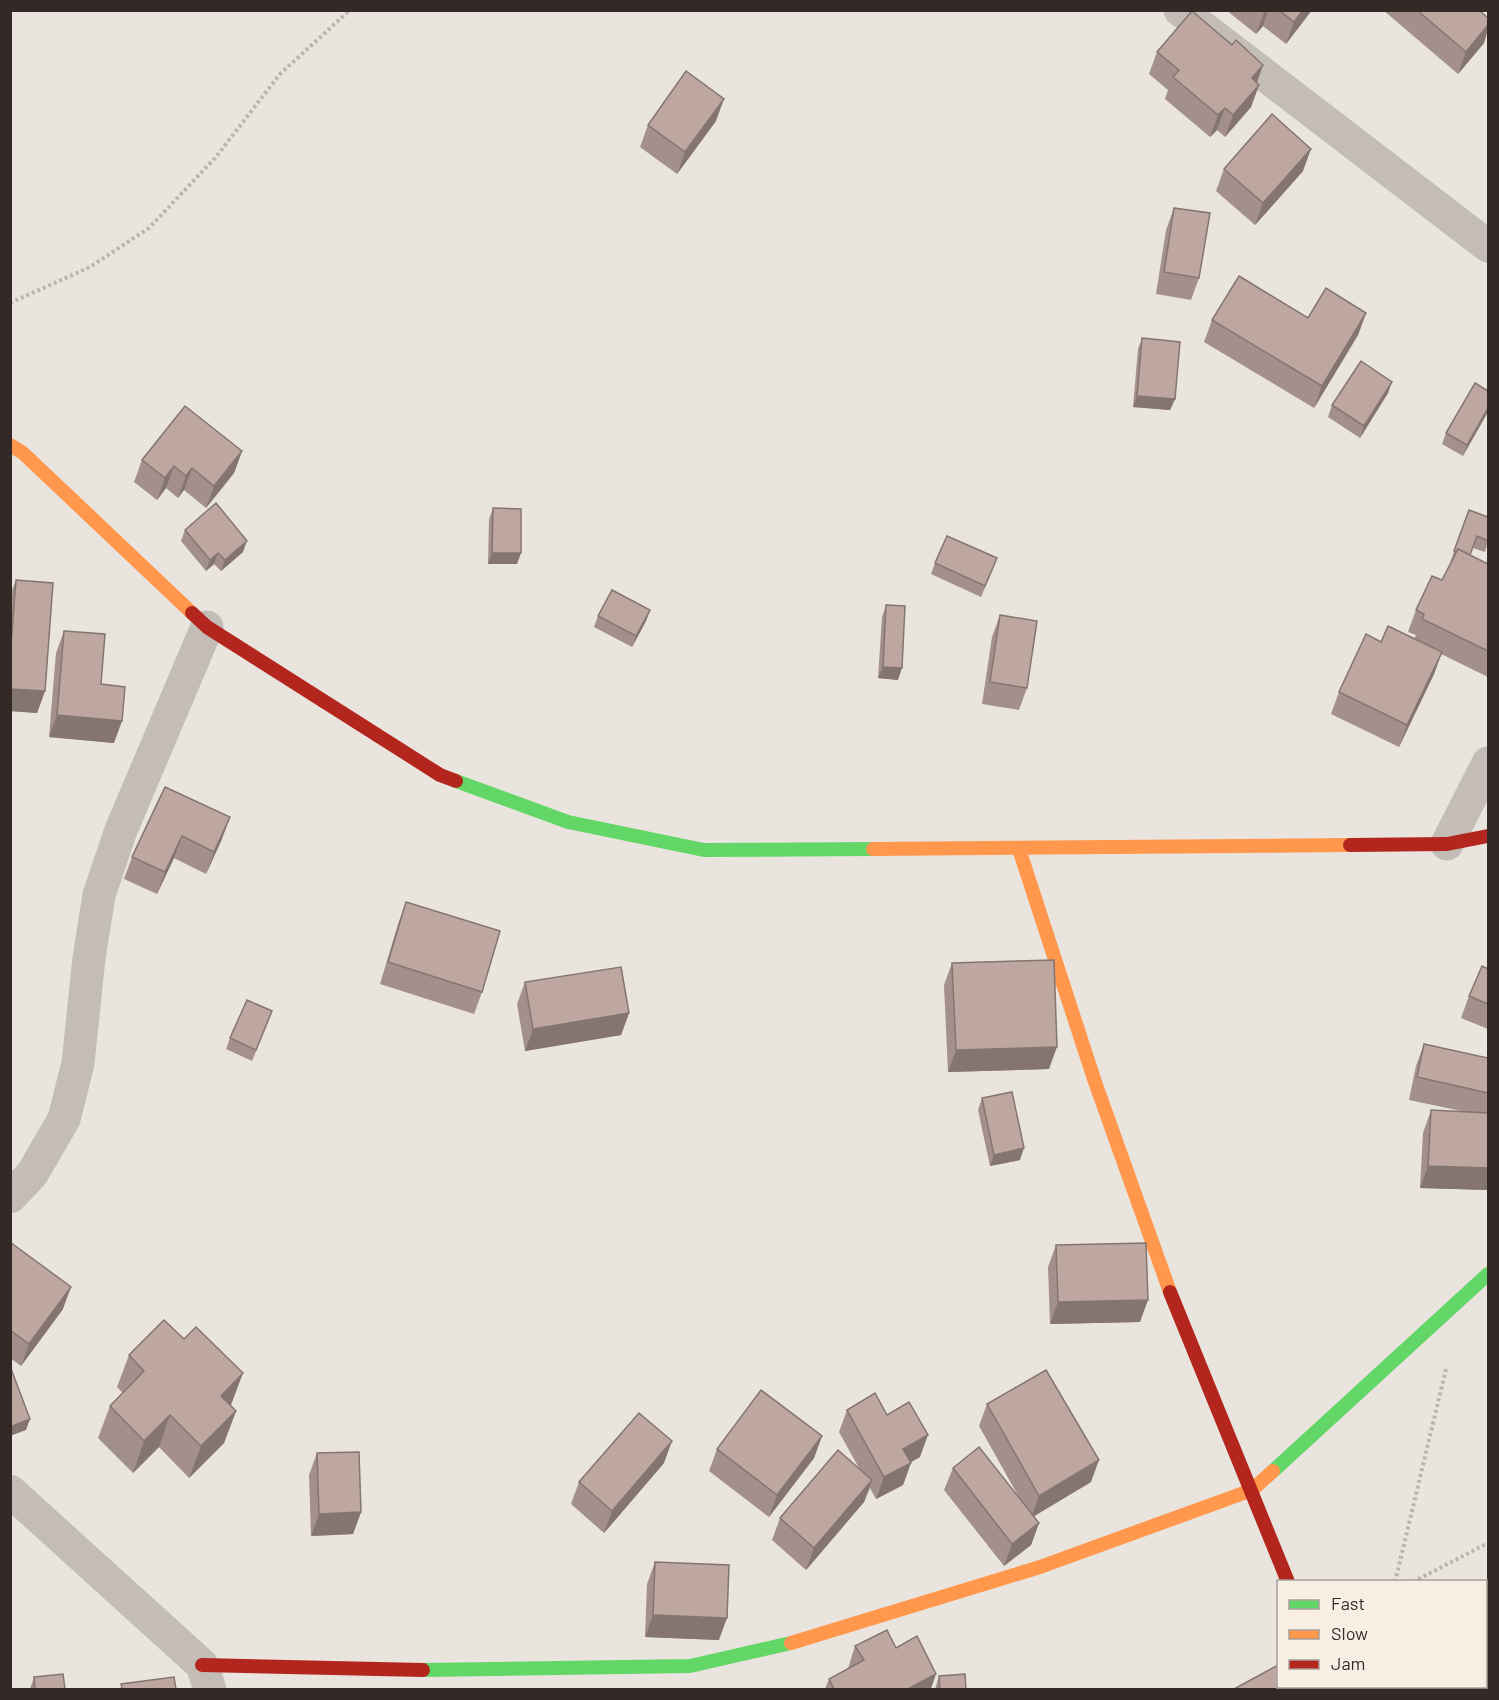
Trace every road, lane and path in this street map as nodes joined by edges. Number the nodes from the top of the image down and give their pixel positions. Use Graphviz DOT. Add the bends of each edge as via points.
graph roads {
  1 [pos="350,10"];
  2 [pos="1180,10"];
  3 [pos="1488,246"];
  4 [pos="10,303"];
  5 [pos="10,445"];
  6 [pos="207,627"];
  7 [pos="1488,763"];
  8 [pos="1488,836"];
  9 [pos="1447,844"];
  10 [pos="1020,849"];
  11 [pos="10,1197"];
  12 [pos="1488,1274"];
  13 [pos="1448,1364"];
  14 [pos="1252,1490"];
  15 [pos="10,1491"];
  16 [pos="1488,1543"];
  17 [pos="1288,1580"];
  18 [pos="1395,1580"];
  19 [pos="1415,1580"];
  20 [pos="206,1677"];
  1 -- 4 [label="path" via="280,74 216,157 149,228 90,267"];
  2 -- 3 [label="street"];
  5 -- 6 [label="street"];
  6 -- 10 [label="street" via="440,775 568,822 704,850"];
  6 -- 11 [label="street" via="121,830 99,895 78,1063 64,1119 32,1174"];
  7 -- 9 [label="street"];
  8 -- 9 [label="street"];
  9 -- 10 [label="street"];
  10 -- 14 [label="street" via="1095,1082 1168,1288"];
  12 -- 14 [label="street"];
  13 -- 18 [label="path"];
  14 -- 17 [label="street"];
  14 -- 20 [label="street" via="1040,1567 806,1640 690,1666"];
  15 -- 20 [label="street"];
  16 -- 19 [label="path"];
}
